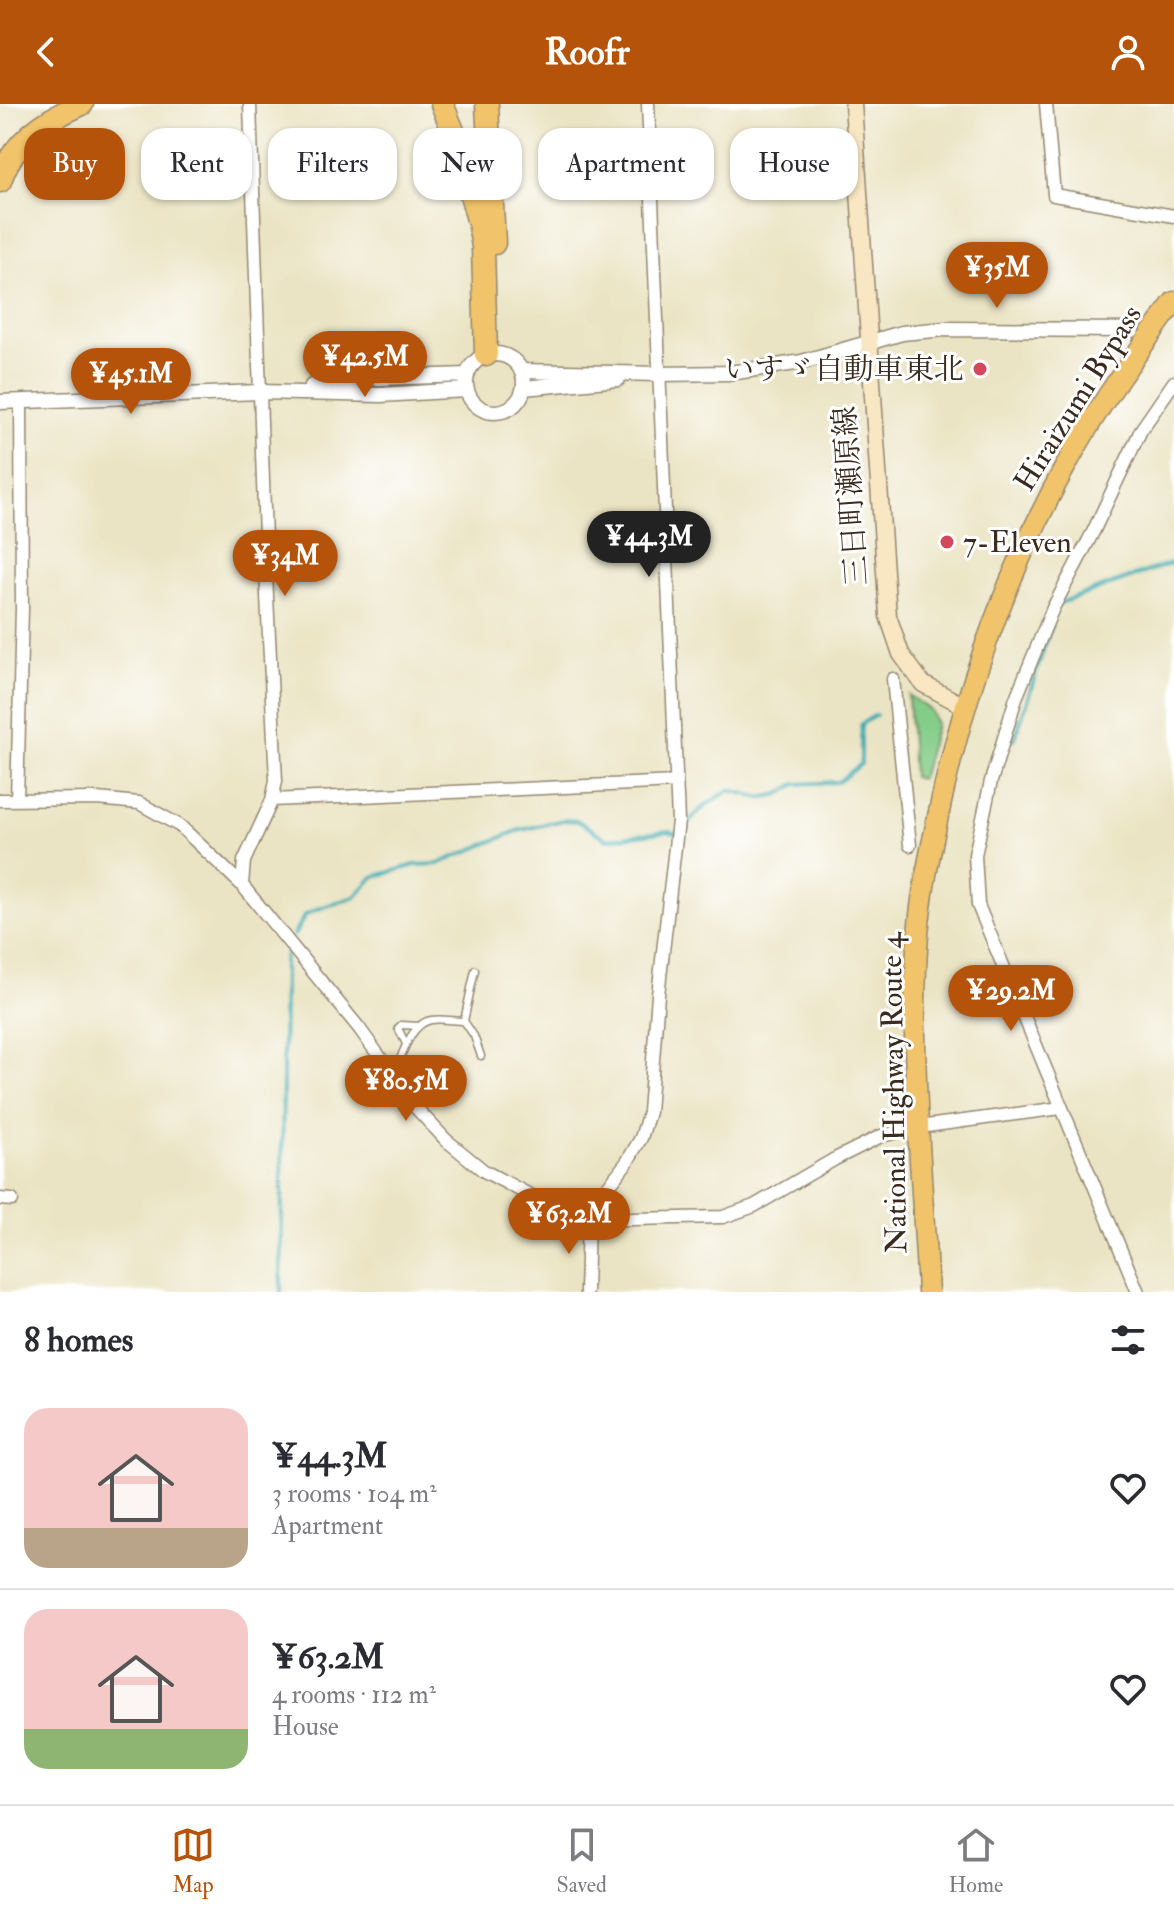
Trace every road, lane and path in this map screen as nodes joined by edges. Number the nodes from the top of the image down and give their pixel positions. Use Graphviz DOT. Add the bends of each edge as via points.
graph roads {
  1 [pos="82,104"];
  2 [pos="250,104"];
  3 [pos="442,104"];
  4 [pos="487,104"];
  5 [pos="648,104"];
  6 [pos="853,104"];
  7 [pos="1046,104"];
  8 [pos="0,181"];
  9 [pos="1174,216"];
  10 [pos="1174,302"];
  11 [pos="1132,330"];
  12 [pos="868,343"];
  13 [pos="492,355"];
  14 [pos="521,371"];
  15 [pos="659,374"];
  16 [pos="467,375"];
  17 [pos="1174,382"];
  18 [pos="524,388"];
  19 [pos="466,390"];
  20 [pos="260,392"];
  21 [pos="21,401"];
  22 [pos="0,402"];
  23 [pos="893,679"];
  24 [pos="964,706"];
  25 [pos="676,782"];
  26 [pos="0,800"];
  27 [pos="17,800"];
  28 [pos="272,800"];
  29 [pos="910,845"];
  30 [pos="242,885"];
  31 [pos="475,970"];
  32 [pos="464,1021"];
  33 [pos="419,1026"];
  34 [pos="406,1044"];
  35 [pos="481,1056"];
  36 [pos="387,1069"];
  37 [pos="1061,1108"];
  38 [pos="919,1127"];
  39 [pos="588,1220"];
  40 [pos="586,1292"];
  41 [pos="928,1292"];
  42 [pos="1138,1292"];
  1 -- 8 [label="highway" via="32,132 13,153"];
  2 -- 20 [label="street"];
  3 -- 13 [label="highway" via="479,223"];
  4 -- 13 [label="highway"];
  5 -- 15 [label="street"];
  6 -- 12 [label="main road, 三日町瀬原線"];
  7 -- 9 [label="street" via="1054,195"];
  10 -- 24 [label="highway, Hiraizumi Bypass" via="1071,456 1025,547"];
  11 -- 12 [label="street" via="945,329"];
  12 -- 15 [label="street" via="802,362 730,373"];
  12 -- 24 [label="main road, 三日町瀬原線" via="888,616 901,654 923,684"];
  13 -- 14 [label="street" via="512,360"];
  13 -- 16 [label="street" via="474,363"];
  14 -- 15 [label="street"];
  14 -- 18 [label="street"];
  15 -- 18 [label="street"];
  15 -- 25 [label="street"];
  16 -- 19 [label="street"];
  16 -- 20 [label="street" via="377,378"];
  17 -- 37 [label="street" via="1141,430 1047,621 991,781 975,855 978,905"];
  18 -- 19 [label="street" via="515,404 498,412 480,408"];
  19 -- 20 [label="street" via="380,395"];
  20 -- 21 [label="street"];
  20 -- 28 [label="street" via="276,781"];
  21 -- 22 [label="street"];
  21 -- 27 [label="street"];
  23 -- 29 [label="street"];
  24 -- 38 [label="highway, National Highway Route 4" via="927,868 918,934"];
  25 -- 28 [label="street"];
  25 -- 39 [label="street" via="678,821 649,1112 641,1138"];
  26 -- 27 [label="street"];
  27 -- 30 [label="street" via="139,803 180,826"];
  28 -- 30 [label="street" via="244,861"];
  30 -- 36 [label="street"];
  31 -- 32 [label="lane"];
  32 -- 33 [label="lane" via="431,1019"];
  32 -- 35 [label="lane"];
  33 -- 34 [label="lane"];
  33 -- 34 [label="lane" via="398,1028"];
  34 -- 36 [label="lane" via="398,1064"];
  36 -- 39 [label="street" via="446,1140 484,1171"];
  37 -- 38 [label="street"];
  37 -- 42 [label="street"];
  38 -- 39 [label="street" via="881,1136 754,1206 723,1217"];
  38 -- 41 [label="highway, National Highway Route 4"];
  39 -- 40 [label="street"];
}
